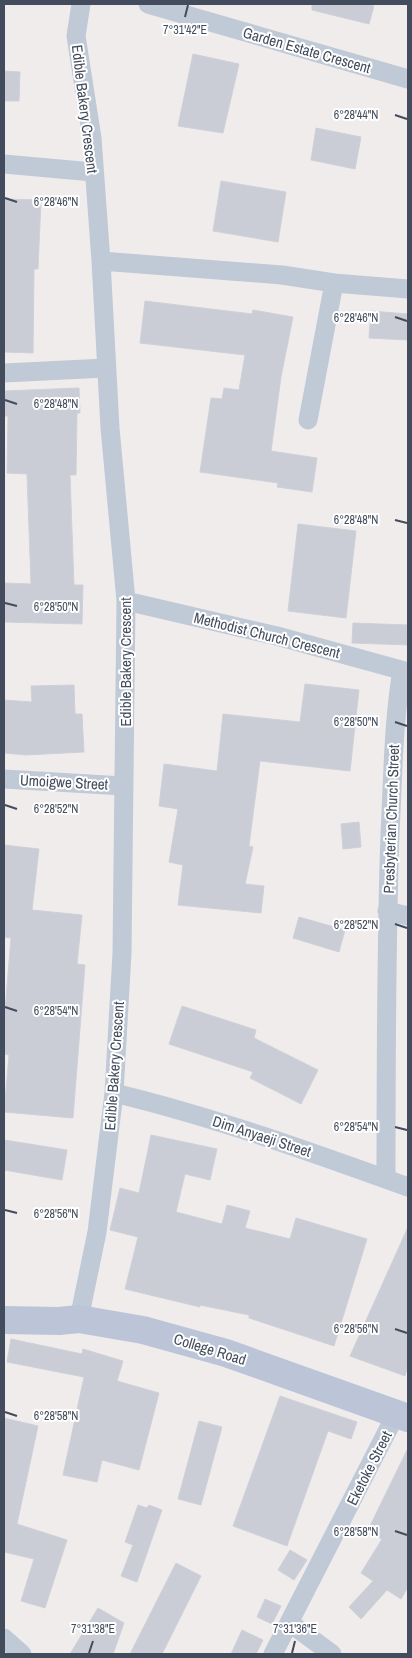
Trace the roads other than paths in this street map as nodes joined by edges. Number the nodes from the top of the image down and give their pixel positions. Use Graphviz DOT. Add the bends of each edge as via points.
graph roads {
  1 [pos="81,4"];
  2 [pos="148,4"];
  3 [pos="194,10"];
  4 [pos="408,79"];
  5 [pos="4,164"];
  6 [pos="93,172"];
  7 [pos="101,261"];
  8 [pos="334,283"];
  9 [pos="408,289"];
  10 [pos="106,368"];
  11 [pos="4,373"];
  12 [pos="308,420"];
  13 [pos="126,601"];
  14 [pos="405,671"];
  15 [pos="4,779"];
  16 [pos="124,786"];
  17 [pos="387,911"];
  18 [pos="408,916"];
  19 [pos="114,1093"];
  20 [pos="386,1179"];
  21 [pos="408,1187"];
  22 [pos="79,1319"];
  23 [pos="4,1320"];
  24 [pos="402,1416"];
  25 [pos="290,1623"];
  26 [pos="4,1638"];
  27 [pos="22,1654"];
  28 [pos="273,1654"];
  29 [pos="332,1654"];
  1 -- 6 [label="street, Edible Bakery Crescent" via="76,36 92,138"];
  2 -- 3 [label="street, Garden Estate Crescent"];
  3 -- 4 [label="street, Garden Estate Crescent"];
  5 -- 6 [label="street"];
  6 -- 7 [label="street, Edible Bakery Crescent"];
  7 -- 8 [label="street" via="282,275"];
  7 -- 10 [label="street, Edible Bakery Crescent"];
  8 -- 9 [label="street"];
  8 -- 12 [label="street"];
  10 -- 11 [label="street"];
  10 -- 13 [label="street, Edible Bakery Crescent"];
  13 -- 14 [label="street, Methodist Church Crescent" via="277,636"];
  13 -- 16 [label="street, Edible Bakery Crescent"];
  14 -- 17 [label="street, Presbyterian Church Street" via="397,698 392,762"];
  15 -- 16 [label="street, Umoigwe Street"];
  16 -- 19 [label="street, Edible Bakery Crescent" via="122,953"];
  17 -- 18 [label="street"];
  17 -- 20 [label="street, Presbyterian Church Street"];
  19 -- 20 [label="street, Dim Anyaeji Street" via="288,1143"];
  19 -- 22 [label="street, Edible Bakery Crescent" via="97,1232"];
  20 -- 21 [label="street, Dim Anyaeji Street"];
  22 -- 23 [label="main road, College Road"];
  22 -- 24 [label="main road, College Road" via="143,1330 226,1353"];
  24 -- 25 [label="street, Eketoke Street"];
  25 -- 28 [label="street, Eketoke Street"];
  25 -- 29 [label="street"];
  26 -- 27 [label="street"];
}
